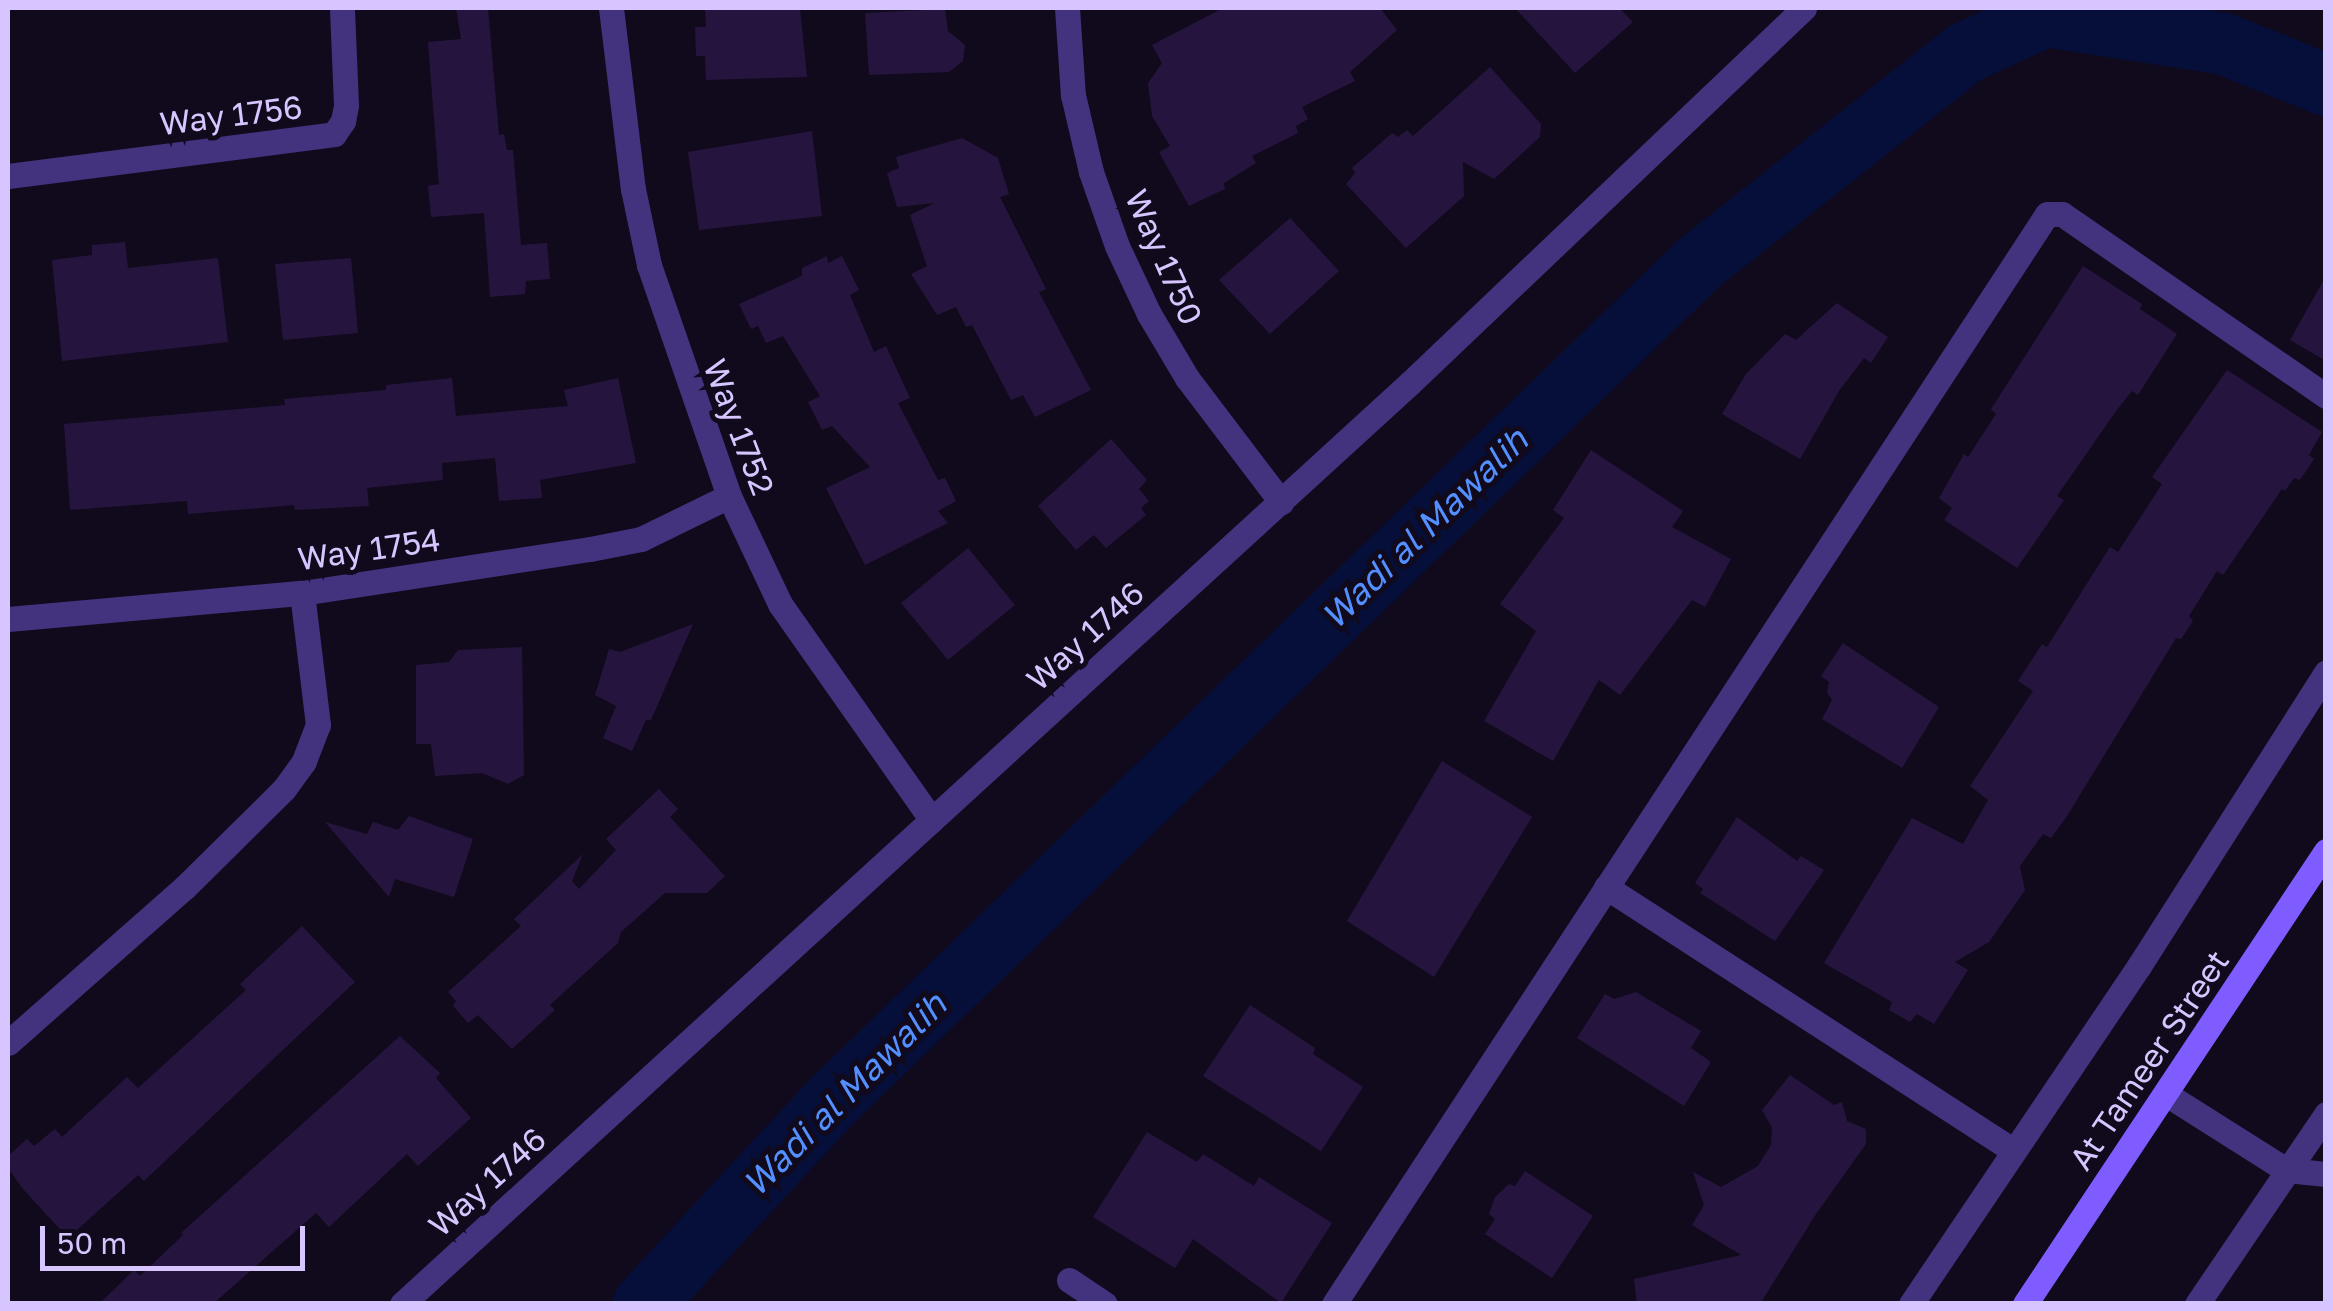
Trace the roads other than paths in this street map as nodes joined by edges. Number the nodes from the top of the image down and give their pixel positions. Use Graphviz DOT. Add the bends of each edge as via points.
graph roads {
  1 [pos="342,8"];
  2 [pos="611,8"];
  3 [pos="1068,8"];
  4 [pos="1804,8"];
  5 [pos="8,176"];
  6 [pos="2326,396"];
  7 [pos="729,496"];
  8 [pos="1281,502"];
  9 [pos="302,593"];
  10 [pos="8,619"];
  11 [pos="2326,672"];
  12 [pos="932,820"];
  13 [pos="2326,851"];
  14 [pos="1606,887"];
  15 [pos="8,1042"];
  16 [pos="2166,1094"];
  17 [pos="2326,1114"];
  18 [pos="2014,1151"];
  19 [pos="2286,1170"];
  20 [pos="2326,1174"];
  21 [pos="1069,1280"];
  22 [pos="402,1304"];
  23 [pos="1105,1304"];
  24 [pos="1334,1304"];
  25 [pos="1911,1304"];
  26 [pos="2025,1304"];
  27 [pos="2198,1304"];
  1 -- 5 [label="street, Way 1756" via="346,105 334,134"];
  2 -- 7 [label="street, Way 1752" via="649,265"];
  3 -- 8 [label="street, Way 1750" via="1073,95 1117,246 1187,378"];
  4 -- 8 [label="street, Way 1746"];
  6 -- 14 [label="street" via="2062,214 2048,214"];
  7 -- 9 [label="street, Way 1754" via="641,539"];
  7 -- 12 [label="street, Way 1752" via="780,604"];
  8 -- 12 [label="street, Way 1746"];
  9 -- 10 [label="street, Way 1754"];
  9 -- 15 [label="street" via="318,725 304,761 284,790 184,887"];
  11 -- 18 [label="street"];
  12 -- 22 [label="street, Way 1746"];
  13 -- 16 [label="main road, At Tameer Street"];
  14 -- 18 [label="street"];
  14 -- 24 [label="street"];
  16 -- 19 [label="street"];
  16 -- 26 [label="main road, At Tameer Street"];
  17 -- 19 [label="street"];
  18 -- 25 [label="street"];
  19 -- 20 [label="street"];
  19 -- 27 [label="street"];
  21 -- 23 [label="street"];
}
